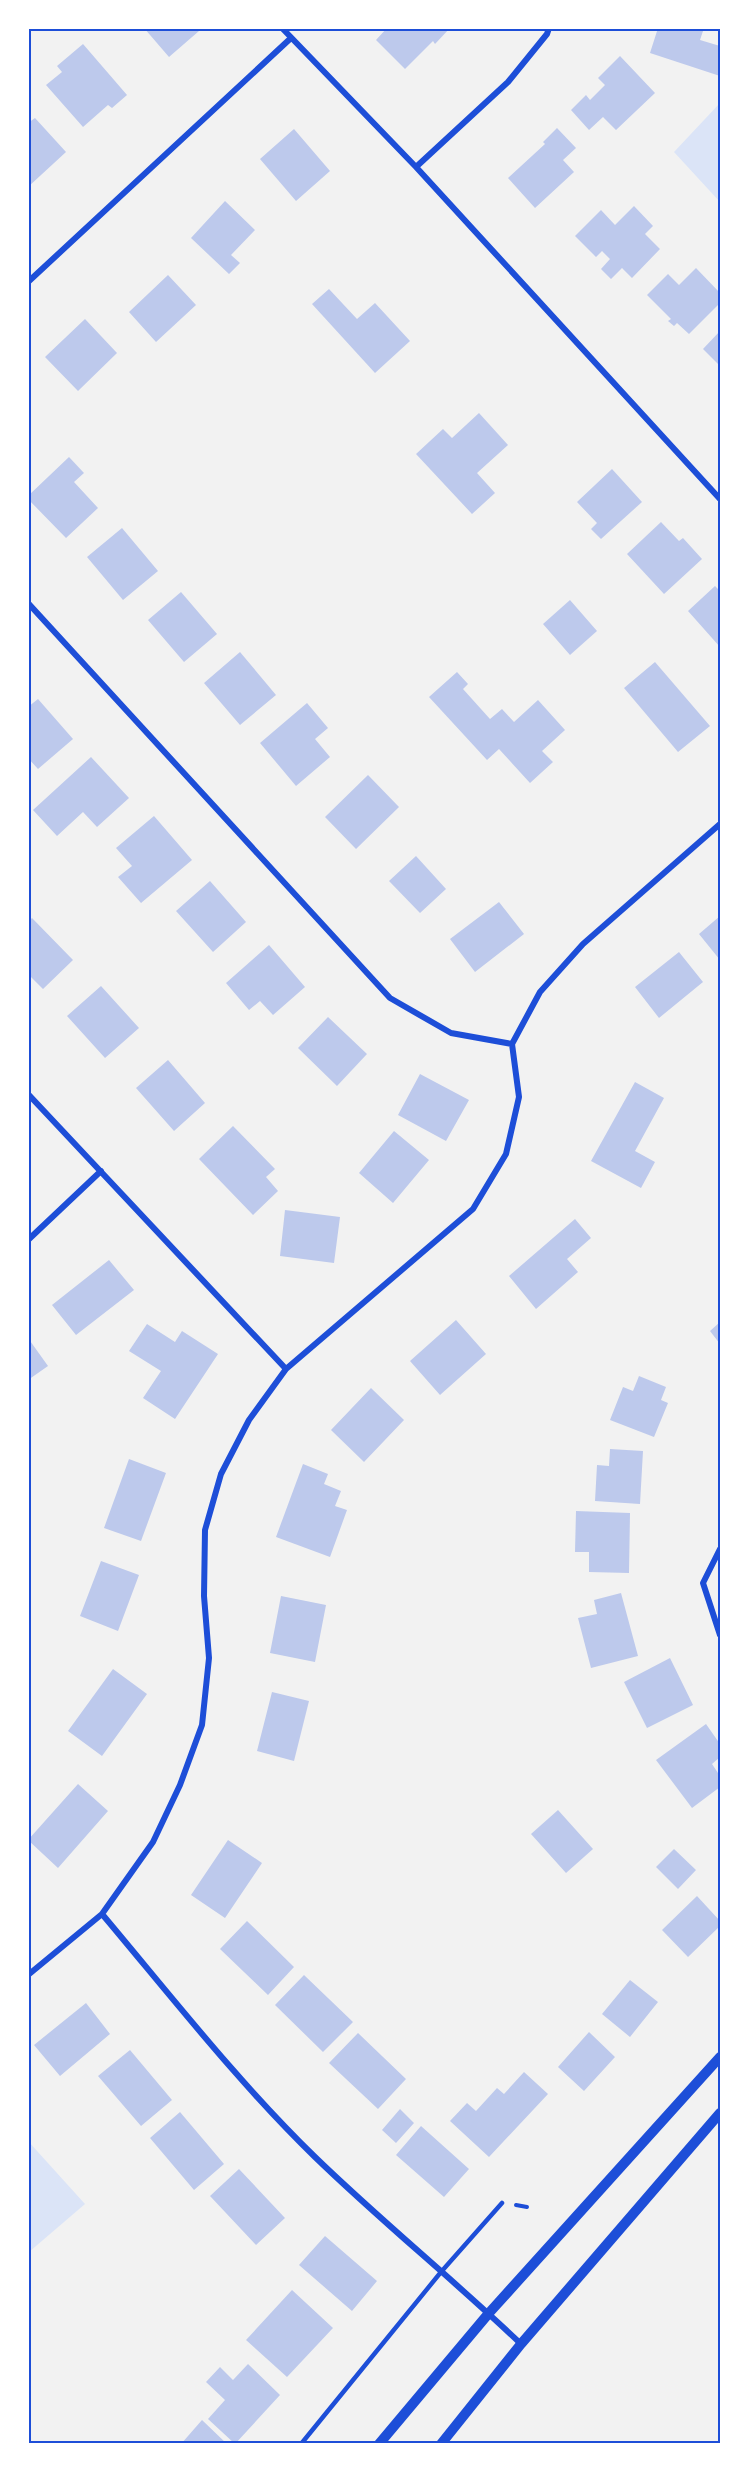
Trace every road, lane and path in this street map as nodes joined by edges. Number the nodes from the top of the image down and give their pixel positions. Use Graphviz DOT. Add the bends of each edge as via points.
graph roads {
  1 [pos="282,28"];
  2 [pos="549,28"];
  3 [pos="291,38"];
  4 [pos="416,167"];
  5 [pos="28,282"];
  6 [pos="720,499"];
  7 [pos="28,603"];
  8 [pos="720,824"];
  9 [pos="512,1044"];
  10 [pos="28,1094"];
  11 [pos="101,1170"];
  12 [pos="28,1240"];
  13 [pos="286,1369"];
  14 [pos="720,1549"];
  15 [pos="720,1635"];
  16 [pos="102,1914"];
  17 [pos="28,1975"];
  18 [pos="720,2057"];
  19 [pos="720,2113"];
  20 [pos="502,2203"];
  21 [pos="441,2272"];
  22 [pos="489,2313"];
  23 [pos="521,2344"];
  24 [pos="301,2444"];
  25 [pos="379,2444"];
  26 [pos="441,2444"];
  1 -- 3 [label="street"];
  2 -- 4 [label="street" via="508,82"];
  3 -- 4 [label="street"];
  3 -- 5 [label="street"];
  4 -- 6 [label="street"];
  7 -- 9 [label="street" via="390,998 452,1033"];
  8 -- 9 [label="street" via="583,944 540,992"];
  9 -- 13 [label="street" via="519,1097 506,1154 473,1209"];
  10 -- 11 [label="street"];
  11 -- 12 [label="street"];
  11 -- 13 [label="street"];
  13 -- 16 [label="street" via="249,1420 221,1474 205,1530 204,1596 209,1658 202,1725 153,1842"];
  14 -- 15 [label="street" via="703,1583"];
  16 -- 17 [label="street"];
  16 -- 21 [label="street" via="263,2103 314,2156"];
  18 -- 22 [label="street"];
  19 -- 23 [label="street"];
  20 -- 21 [label="lane"];
  21 -- 22 [label="street"];
  21 -- 24 [label="lane"];
  22 -- 23 [label="street"];
  22 -- 25 [label="street"];
  23 -- 26 [label="street"];
}
